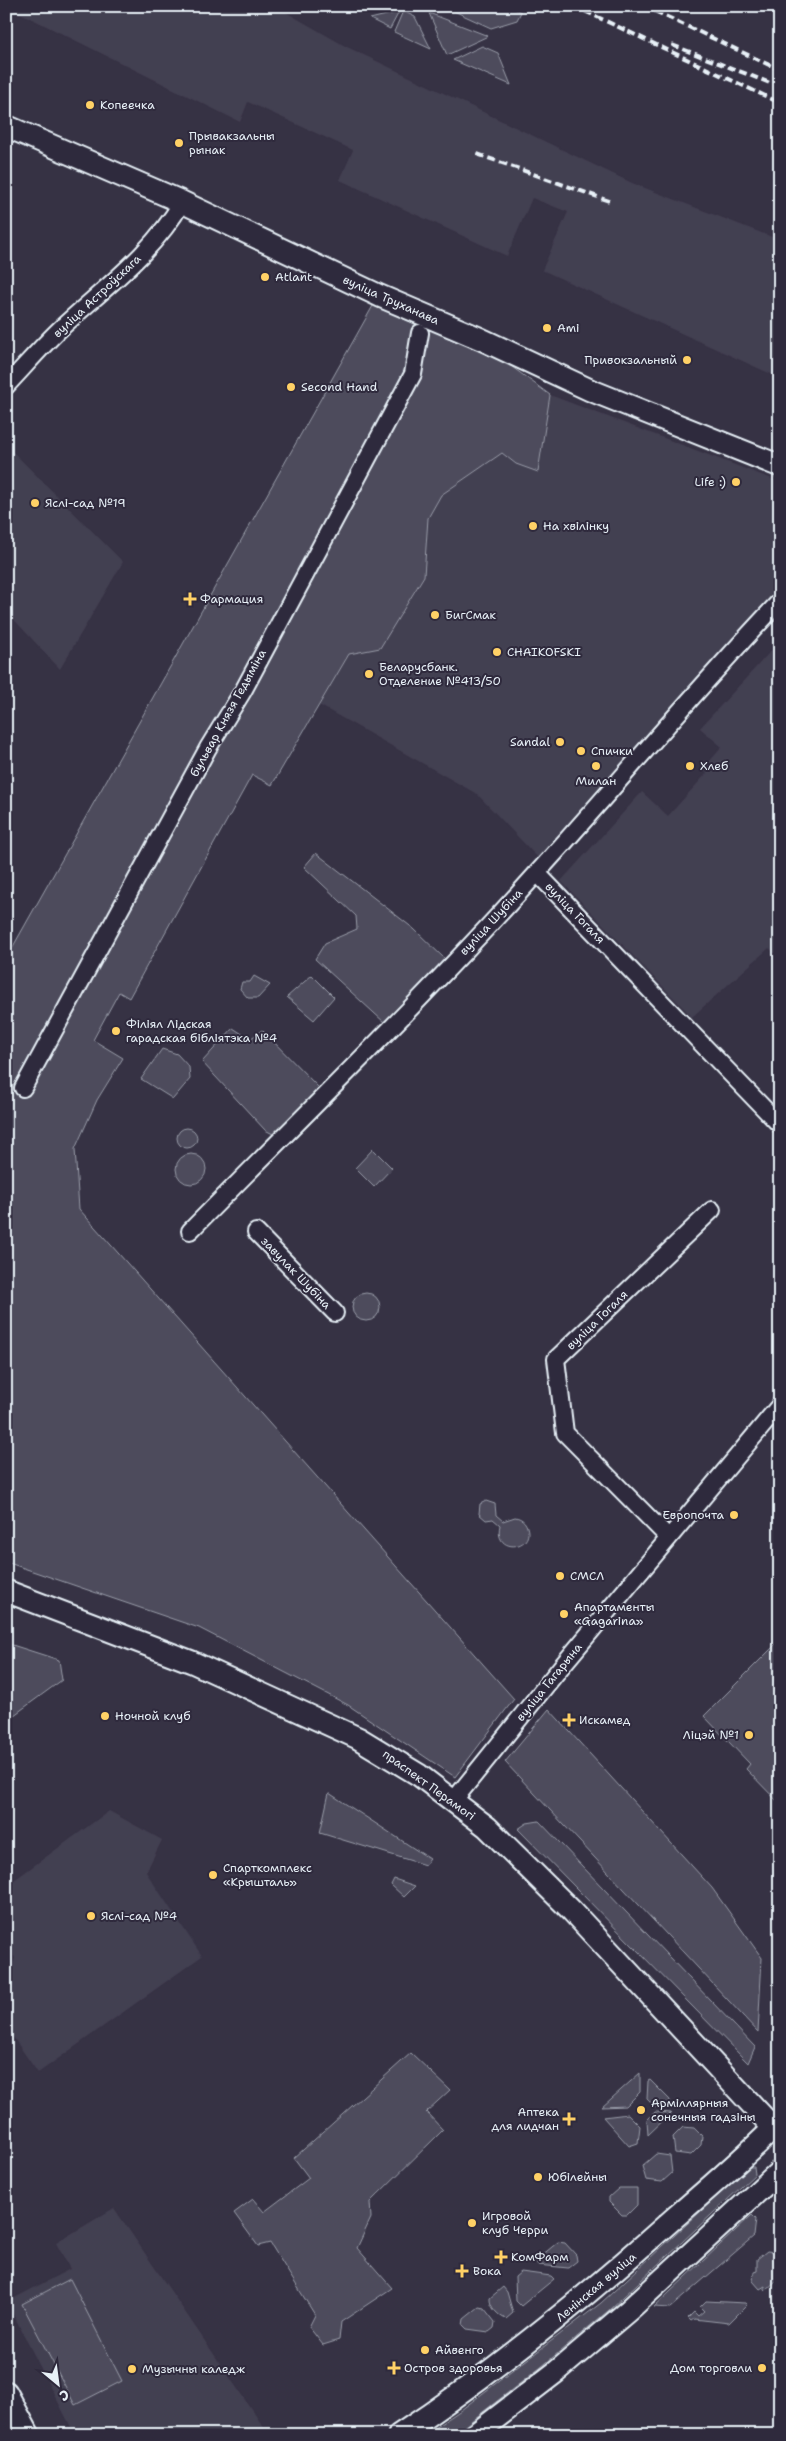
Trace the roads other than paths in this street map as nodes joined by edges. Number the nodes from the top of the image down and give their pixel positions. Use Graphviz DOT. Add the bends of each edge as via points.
graph roads {
  1 [pos="6,126"];
  2 [pos="182,202"];
  3 [pos="420,333"];
  4 [pos="6,386"];
  5 [pos="780,466"];
  6 [pos="780,601"];
  7 [pos="537,873"];
  8 [pos="23,1088"];
  9 [pos="780,1125"];
  10 [pos="712,1210"];
  11 [pos="190,1232"];
  12 [pos="256,1232"];
  13 [pos="335,1313"];
  14 [pos="780,1405"];
  15 [pos="669,1538"];
  16 [pos="6,1591"];
  17 [pos="454,1800"];
  18 [pos="778,2129"];
  19 [pos="780,2171"];
  20 [pos="6,2392"];
  21 [pos="29,2435"];
  22 [pos="398,2435"];
  23 [pos="474,2435"];
  1 -- 2 [label="main road, вуліца Труханава"];
  2 -- 4 [label="street, вуліца Астроўскага" via="135,262 60,329"];
  2 -- 5 [label="main road, вуліца Труханава" via="380,296 590,390"];
  3 -- 8 [label="street, бульвар Князя Гедыміна" via="413,374 243,691"];
  6 -- 7 [label="street, вуліца Шубіна"];
  7 -- 9 [label="street, вуліца Гогаля"];
  7 -- 11 [label="street, вуліца Шубіна"];
  10 -- 15 [label="street, вуліца Гогаля" via="556,1359 564,1433"];
  12 -- 13 [label="street, завулак Шубіна"];
  14 -- 15 [label="street, вуліца Гагарына"];
  15 -- 17 [label="street, вуліца Гагарына"];
  16 -- 17 [label="main road, праспект Перамогі" via="192,1662 358,1738"];
  17 -- 18 [label="main road, праспект Перамогі" via="487,1827 572,1911"];
  18 -- 22 [label="main road, Ленінская вуліца" via="600,2284 523,2346"];
  19 -- 23 [label="main road" via="629,2310"];
  20 -- 21 [label="main road"];
}
